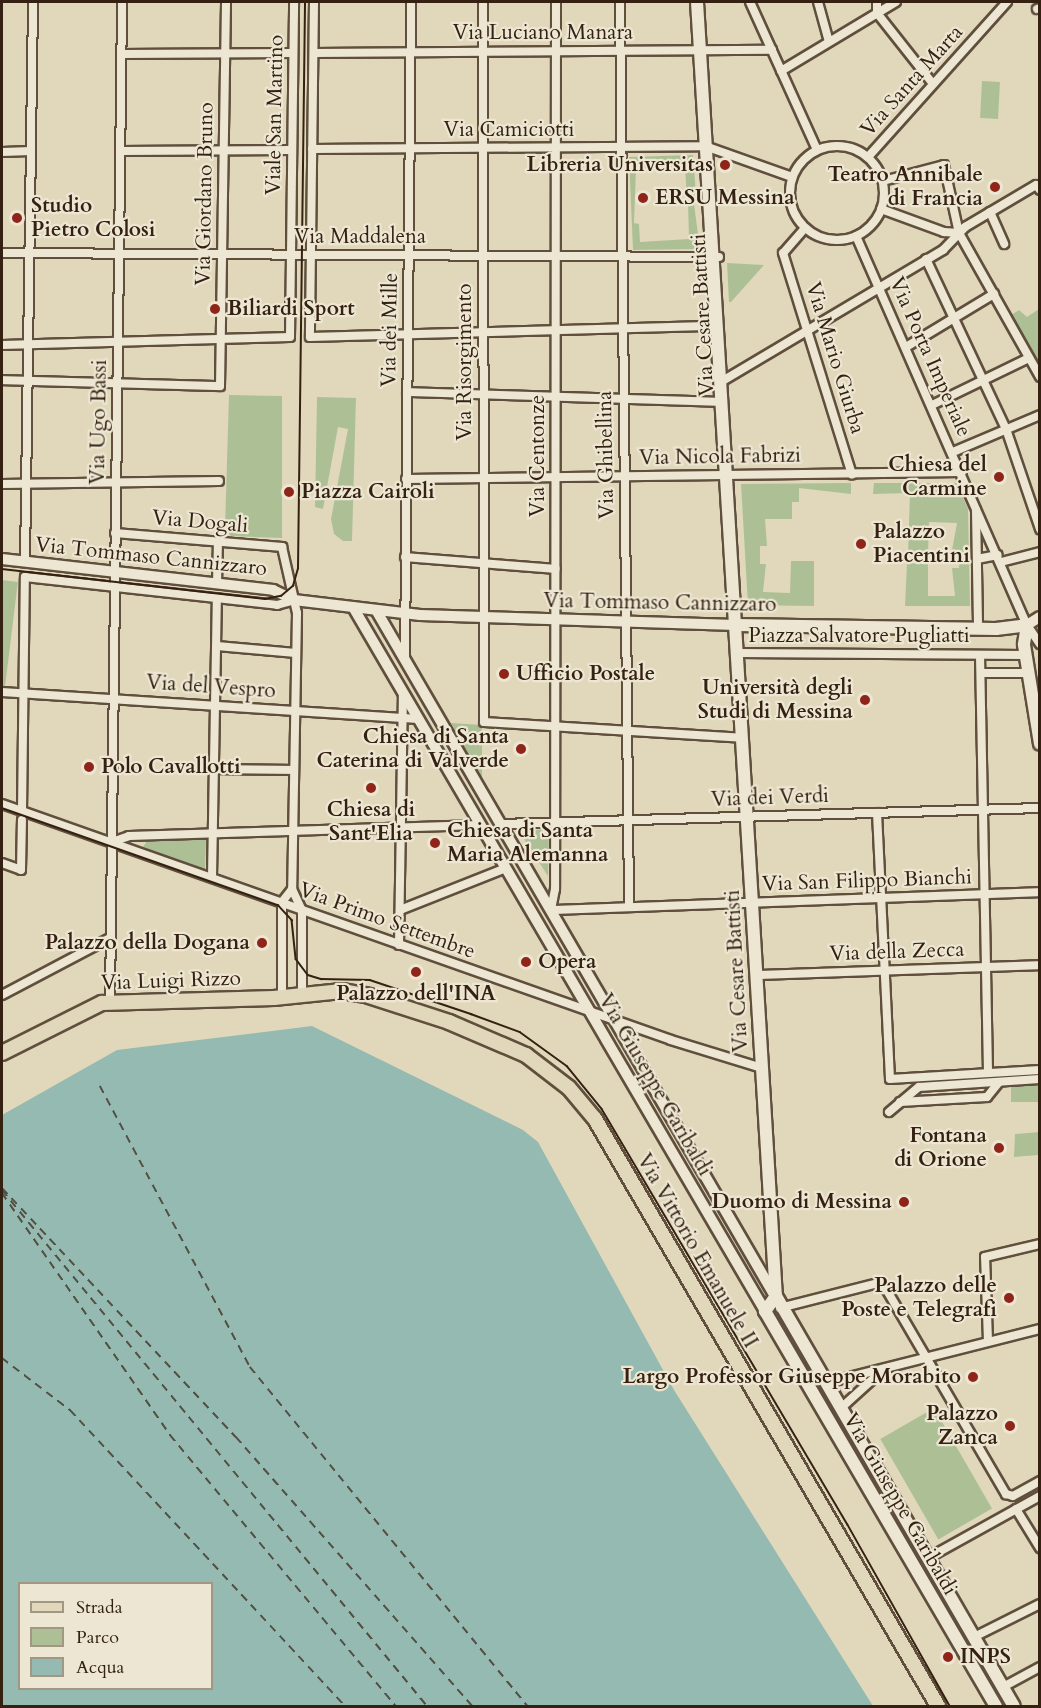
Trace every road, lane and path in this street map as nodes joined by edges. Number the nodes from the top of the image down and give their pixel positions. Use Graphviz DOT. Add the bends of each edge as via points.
graph roads {
  1 [pos="33,2"];
  2 [pos="122,2"];
  3 [pos="226,2"];
  4 [pos="294,2"];
  5 [pos="314,2"];
  6 [pos="411,2"];
  7 [pos="483,2"];
  8 [pos="556,2"];
  9 [pos="620,2"];
  10 [pos="697,2"];
  11 [pos="704,2"];
  12 [pos="750,2"];
  13 [pos="818,2"];
  14 [pos="877,2"];
  15 [pos="896,2"];
  16 [pos="1006,2"];
  17 [pos="877,13"];
  18 [pos="829,42"];
  19 [pos="703,50"];
  20 [pos="772,50"];
  21 [pos="556,51"];
  22 [pos="621,51"];
  23 [pos="411,52"];
  24 [pos="483,52"];
  25 [pos="225,53"];
  26 [pos="293,53"];
  27 [pos="314,53"];
  28 [pos="121,54"];
  29 [pos="781,71"];
  30 [pos="933,84"];
  31 [pos="556,147"];
  32 [pos="622,147"];
  33 [pos="709,147"];
  34 [pos="483,148"];
  35 [pos="312,149"];
  36 [pos="410,149"];
  37 [pos="224,150"];
  38 [pos="292,150"];
  39 [pos="817,150"];
  40 [pos="31,151"];
  41 [pos="120,151"];
  42 [pos="2,152"];
  43 [pos="868,157"];
  44 [pos="792,177"];
  45 [pos="883,181"];
  46 [pos="1038,187"];
  47 [pos="881,209"];
  48 [pos="990,212"];
  49 [pos="805,228"];
  50 [pos="959,233"];
  51 [pos="856,236"];
  52 [pos="1004,244"];
  53 [pos="2,253"];
  54 [pos="29,253"];
  55 [pos="119,254"];
  56 [pos="222,255"];
  57 [pos="291,255"];
  58 [pos="311,255"];
  59 [pos="408,255"];
  60 [pos="483,256"];
  61 [pos="556,256"];
  62 [pos="623,256"];
  63 [pos="715,257"];
  64 [pos="926,259"];
  65 [pos="879,288"];
  66 [pos="993,294"];
  67 [pos="954,318"];
  68 [pos="716,326"];
  69 [pos="623,328"];
  70 [pos="556,330"];
  71 [pos="808,330"];
  72 [pos="483,332"];
  73 [pos="407,334"];
  74 [pos="221,339"];
  75 [pos="118,342"];
  76 [pos="28,344"];
  77 [pos="2,345"];
  78 [pos="906,347"];
  79 [pos="1029,358"];
  80 [pos="1039,374"];
  81 [pos="2,380"];
  82 [pos="28,380"];
  83 [pos="983,380"];
  84 [pos="723,381"];
  85 [pos="117,383"];
  86 [pos="407,392"];
  87 [pos="483,394"];
  88 [pos="556,397"];
  89 [pos="624,399"];
  90 [pos="720,402"];
  91 [pos="932,405"];
  92 [pos="1040,415"];
  93 [pos="1006,429"];
  94 [pos="953,452"];
  95 [pos="962,472"];
  96 [pos="852,474"];
  97 [pos="728,475"];
  98 [pos="556,477"];
  99 [pos="625,477"];
  100 [pos="484,478"];
  101 [pos="406,479"];
  102 [pos="219,482"];
  103 [pos="26,483"];
  104 [pos="116,483"];
  105 [pos="2,484"];
  106 [pos="976,503"];
  107 [pos="1040,529"];
  108 [pos="115,533"];
  109 [pos="218,541"];
  110 [pos="1040,552"];
  111 [pos="405,556"];
  112 [pos="977,559"];
  113 [pos="999,559"];
  114 [pos="2,560"];
  115 [pos="25,562"];
  116 [pos="484,563"];
  117 [pos="556,569"];
  118 [pos="115,573"];
  119 [pos="217,584"];
  120 [pos="115,587"];
  121 [pos="217,598"];
  122 [pos="294,600"];
  123 [pos="353,607"];
  124 [pos="376,609"];
  125 [pos="404,613"];
  126 [pos="1040,617"];
  127 [pos="484,619"];
  128 [pos="556,621"];
  129 [pos="626,623"];
  130 [pos="1033,624"];
  131 [pos="736,625"];
  132 [pos="978,628"];
  133 [pos="1040,644"];
  134 [pos="217,646"];
  135 [pos="296,653"];
  136 [pos="738,653"];
  137 [pos="980,655"];
  138 [pos="1021,655"];
  139 [pos="405,658"];
  140 [pos="981,673"];
  141 [pos="1028,673"];
  142 [pos="2,692"];
  143 [pos="403,692"];
  144 [pos="24,694"];
  145 [pos="113,699"];
  146 [pos="215,706"];
  147 [pos="295,711"];
  148 [pos="403,717"];
  149 [pos="418,719"];
  150 [pos="555,727"];
  151 [pos="627,731"];
  152 [pos="1039,737"];
  153 [pos="742,738"];
  154 [pos="214,769"];
  155 [pos="294,770"];
  156 [pos="2,804"];
  157 [pos="1040,808"];
  158 [pos="984,810"];
  159 [pos="877,813"];
  160 [pos="22,816"];
  161 [pos="747,817"];
  162 [pos="628,820"];
  163 [pos="555,823"];
  164 [pos="501,824"];
  165 [pos="480,825"];
  166 [pos="401,827"];
  167 [pos="293,831"];
  168 [pos="213,833"];
  169 [pos="112,842"];
  170 [pos="2,863"];
  171 [pos="506,868"];
  172 [pos="212,877"];
  173 [pos="292,889"];
  174 [pos="1040,892"];
  175 [pos="986,894"];
  176 [pos="881,898"];
  177 [pos="282,902"];
  178 [pos="752,903"];
  179 [pos="629,907"];
  180 [pos="302,910"];
  181 [pos="400,910"];
  182 [pos="551,910"];
  183 [pos="110,938"];
  184 [pos="399,945"];
  185 [pos="1040,966"];
  186 [pos="987,967"];
  187 [pos="885,971"];
  188 [pos="756,975"];
  189 [pos="302,994"];
  190 [pos="2,995"];
  191 [pos="282,997"];
  192 [pos="110,1002"];
  193 [pos="589,1011"];
  194 [pos="615,1020"];
  195 [pos="2,1053"];
  196 [pos="762,1068"];
  197 [pos="1040,1070"];
  198 [pos="988,1073"];
  199 [pos="1040,1079"];
  200 [pos="999,1082"];
  201 [pos="900,1102"];
  202 [pos="889,1112"];
  203 [pos="1040,1244"];
  204 [pos="779,1301"];
  205 [pos="765,1311"];
  206 [pos="1040,1329"];
  207 [pos="988,1341"];
  208 [pos="926,1357"];
  209 [pos="886,1366"];
  210 [pos="826,1383"];
  211 [pos="841,1408"];
  212 [pos="882,1478"];
  213 [pos="1040,1481"];
  214 [pos="868,1487"];
  215 [pos="1040,1496"];
  216 [pos="1016,1509"];
  217 [pos="901,1512"];
  218 [pos="887,1521"];
  219 [pos="1040,1548"];
  220 [pos="928,1558"];
  221 [pos="1040,1604"];
  222 [pos="974,1637"];
  223 [pos="1040,1667"];
  224 [pos="1003,1688"];
  225 [pos="938,1707"];
  226 [pos="996,1707"];
  227 [pos="1014,1707"];
  1 -- 40 [label="street"];
  2 -- 28 [label="street, Via Ugo Bassi"];
  3 -- 25 [label="street, Via Giordano Bruno"];
  4 -- 26 [label="street, Viale San Martino"];
  5 -- 27 [label="street, Viale San Martino"];
  6 -- 23 [label="street, Via dei Mille"];
  7 -- 24 [label="street, Via Risorgimento"];
  8 -- 21 [label="street, Via Centonze"];
  9 -- 22 [label="street, Via Ghibellina"];
  10 -- 19 [label="main road, Via Cesare Battisti"];
  11 -- 19 [label="main road, Via Cesare Battisti"];
  12 -- 20 [label="street"];
  13 -- 18 [label="street"];
  14 -- 17 [label="street"];
  15 -- 17 [label="street"];
  16 -- 30 [label="street, Via Santa Marta"];
  17 -- 18 [label="street"];
  17 -- 30 [label="street"];
  18 -- 29 [label="street"];
  19 -- 20 [label="street, Via Luciano Manara"];
  19 -- 22 [label="street, Via Luciano Manara"];
  19 -- 33 [label="main road, Via Cesare Battisti"];
  20 -- 29 [label="street"];
  21 -- 22 [label="street, Via Luciano Manara"];
  21 -- 24 [label="street, Via Luciano Manara"];
  21 -- 31 [label="street, Via Centonze"];
  22 -- 32 [label="street, Via Ghibellina"];
  23 -- 24 [label="street, Via Luciano Manara"];
  23 -- 27 [label="street, Via Luciano Manara"];
  23 -- 36 [label="street, Via dei Mille"];
  24 -- 34 [label="street, Via Risorgimento"];
  25 -- 26 [label="street"];
  25 -- 28 [label="street"];
  25 -- 37 [label="street, Via Giordano Bruno"];
  26 -- 38 [label="street, Viale San Martino"];
  27 -- 35 [label="street, Viale San Martino"];
  28 -- 41 [label="street, Via Ugo Bassi"];
  29 -- 39 [label="street"];
  30 -- 43 [label="street, Via Santa Marta"];
  31 -- 32 [label="street, Via Camiciotti"];
  31 -- 34 [label="street, Via Camiciotti"];
  31 -- 61 [label="street, Via Centonze"];
  32 -- 33 [label="street, Via Camiciotti"];
  32 -- 62 [label="street, Via Ghibellina"];
  33 -- 44 [label="street"];
  33 -- 63 [label="main road, Via Cesare Battisti"];
  34 -- 36 [label="street, Via Camiciotti"];
  34 -- 60 [label="street, Via Risorgimento"];
  35 -- 36 [label="street, Via Camiciotti"];
  35 -- 58 [label="street, Viale San Martino"];
  36 -- 59 [label="street, Via dei Mille"];
  37 -- 38 [label="street"];
  37 -- 41 [label="street"];
  37 -- 56 [label="street, Via Giordano Bruno"];
  38 -- 57 [label="street, Viale San Martino"];
  39 -- 43 [label="street" via="847,147"];
  39 -- 44 [label="street"];
  40 -- 42 [label="street"];
  40 -- 54 [label="street"];
  41 -- 55 [label="street, Via Ugo Bassi"];
  43 -- 45 [label="street"];
  44 -- 49 [label="street" via="790,201"];
  45 -- 47 [label="street"];
  45 -- 50 [label="street" via="944,165"];
  46 -- 48 [label="street"];
  47 -- 50 [label="street" via="944,232"];
  47 -- 51 [label="street" via="871,225"];
  48 -- 50 [label="street"];
  48 -- 52 [label="street"];
  49 -- 51 [label="street" via="829,240"];
  49 -- 71 [label="street, Via Mario Giurba" via="783,253"];
  50 -- 64 [label="street"];
  50 -- 66 [label="street"];
  51 -- 65 [label="street, Via Porta Imperiale"];
  53 -- 54 [label="street, Via Maddalena"];
  54 -- 55 [label="street, Via Maddalena"];
  54 -- 76 [label="street"];
  55 -- 56 [label="street, Via Maddalena"];
  55 -- 75 [label="street, Via Ugo Bassi"];
  56 -- 57 [label="street, Via Maddalena"];
  56 -- 74 [label="street, Via Giordano Bruno"];
  57 -- 58 [label="street, Via Maddalena"];
  57 -- 74 [label="street, Viale San Martino" via="290,337"];
  58 -- 59 [label="street, Via Maddalena"];
  58 -- 73 [label="street, Viale San Martino" via="310,337"];
  59 -- 60 [label="street, Via Maddalena"];
  59 -- 73 [label="street, Via dei Mille"];
  60 -- 61 [label="street, Via Maddalena"];
  60 -- 72 [label="street, Via Risorgimento"];
  61 -- 62 [label="street, Via Maddalena"];
  61 -- 70 [label="street, Via Centonze"];
  62 -- 63 [label="street, Via Maddalena"];
  62 -- 69 [label="street, Via Ghibellina"];
  63 -- 68 [label="main road, Via Cesare Battisti"];
  63 -- 84 [label="main road, Via Cesare Battisti"];
  64 -- 65 [label="street"];
  64 -- 67 [label="street"];
  65 -- 71 [label="street"];
  65 -- 78 [label="street, Via Porta Imperiale"];
  66 -- 67 [label="street"];
  66 -- 79 [label="street"];
  67 -- 78 [label="street"];
  67 -- 83 [label="street"];
  68 -- 69 [label="street"];
  68 -- 84 [label="main road, Via Cesare Battisti"];
  69 -- 70 [label="street"];
  69 -- 89 [label="street, Via Ghibellina"];
  70 -- 72 [label="street"];
  70 -- 88 [label="street, Via Centonze"];
  71 -- 84 [label="street"];
  71 -- 96 [label="street, Via Mario Giurba"];
  72 -- 73 [label="street"];
  72 -- 87 [label="street, Via Risorgimento"];
  73 -- 86 [label="street, Via dei Mille"];
  74 -- 75 [label="street"];
  74 -- 85 [label="street, Via Giordano Bruno" via="220,386"];
  75 -- 76 [label="street"];
  75 -- 85 [label="street, Via Ugo Bassi"];
  76 -- 77 [label="street"];
  76 -- 82 [label="street"];
  78 -- 91 [label="street, Via Porta Imperiale"];
  79 -- 80 [label="street"];
  79 -- 83 [label="street"];
  81 -- 82 [label="street"];
  82 -- 85 [label="street"];
  82 -- 103 [label="street"];
  83 -- 91 [label="street"];
  83 -- 93 [label="street"];
  84 -- 90 [label="main road, Via Cesare Battisti"];
  84 -- 97 [label="main road, Via Cesare Battisti"];
  85 -- 104 [label="street, Via Ugo Bassi"];
  86 -- 87 [label="street"];
  86 -- 101 [label="street, Via dei Mille"];
  87 -- 88 [label="street"];
  87 -- 100 [label="street, Via Risorgimento"];
  88 -- 89 [label="street"];
  88 -- 98 [label="street, Via Centonze"];
  89 -- 90 [label="street"];
  89 -- 99 [label="street, Via Ghibellina"];
  90 -- 97 [label="main road, Via Cesare Battisti"];
  91 -- 94 [label="street, Via Porta Imperiale"];
  92 -- 93 [label="street"];
  93 -- 94 [label="street"];
  93 -- 107 [label="street"];
  94 -- 95 [label="street, Via Porta Imperiale"];
  95 -- 96 [label="street, Via Nicola Fabrizi"];
  95 -- 106 [label="street, Via Porta Imperiale"];
  96 -- 97 [label="street, Via Nicola Fabrizi"];
  97 -- 99 [label="street, Via Nicola Fabrizi"];
  97 -- 131 [label="main road, Via Cesare Battisti" via="740,612"];
  98 -- 99 [label="street, Via Nicola Fabrizi"];
  98 -- 100 [label="street, Via Nicola Fabrizi"];
  98 -- 117 [label="street, Via Centonze"];
  99 -- 129 [label="street, Via Ghibellina"];
  100 -- 101 [label="street, Via Nicola Fabrizi"];
  100 -- 116 [label="street, Via Risorgimento"];
  101 -- 111 [label="street, Via dei Mille"];
  102 -- 104 [label="street"];
  103 -- 104 [label="street"];
  103 -- 105 [label="street"];
  103 -- 115 [label="street"];
  104 -- 108 [label="street, Via Ugo Bassi"];
  106 -- 112 [label="street"];
  106 -- 113 [label="street, Via Porta Imperiale"];
  108 -- 109 [label="street, Via Dogali"];
  108 -- 118 [label="street, Via Ugo Bassi"];
  109 -- 119 [label="street"];
  109 -- 122 [label="street, Via Dogali" via="282,547"];
  110 -- 113 [label="street"];
  111 -- 116 [label="street"];
  111 -- 125 [label="street, Via dei Mille"];
  112 -- 113 [label="street"];
  112 -- 132 [label="street"];
  113 -- 130 [label="street, Via Porta Imperiale"];
  114 -- 115 [label="street, Via Tommaso Cannizzaro"];
  115 -- 118 [label="street, Via Tommaso Cannizzaro"];
  116 -- 117 [label="street"];
  116 -- 127 [label="street, Via Risorgimento"];
  117 -- 128 [label="street, Via Centonze"];
  118 -- 119 [label="street, Via Tommaso Cannizzaro"];
  118 -- 120 [label="street, Via Ugo Bassi"];
  119 -- 122 [label="street, Via Tommaso Cannizzaro" via="273,590"];
  120 -- 121 [label="street, Via Tommaso Cannizzaro"];
  120 -- 144 [label="street, Via Tommaso Cannizzaro" via="25,577"];
  120 -- 145 [label="street, Via Ugo Bassi"];
  121 -- 122 [label="street, Via Tommaso Cannizzaro" via="277,605"];
  121 -- 134 [label="street"];
  122 -- 123 [label="street, Via Tommaso Cannizzaro"];
  122 -- 135 [label="street"];
  123 -- 124 [label="street, Via Tommaso Cannizzaro"];
  123 -- 143 [label="street, Via Giuseppe Garibaldi"];
  124 -- 125 [label="street, Via Tommaso Cannizzaro"];
  124 -- 139 [label="street, Via Giuseppe Garibaldi"];
  125 -- 127 [label="street, Via Tommaso Cannizzaro"];
  125 -- 139 [label="street, Via dei Mille"];
  126 -- 130 [label="street, Via Tommaso Cannizzaro"];
  127 -- 128 [label="street, Via Tommaso Cannizzaro"];
  127 -- 150 [label="street, Via Risorgimento" via="484,722"];
  128 -- 129 [label="street, Via Tommaso Cannizzaro"];
  128 -- 150 [label="street, Via Centonze"];
  129 -- 131 [label="street, Via Tommaso Cannizzaro"];
  129 -- 151 [label="street, Via Ghibellina"];
  130 -- 132 [label="main road, Via Tommaso Cannizzaro"];
  130 -- 133 [label="street, Via Porta Imperiale"];
  130 -- 138 [label="main road"];
  131 -- 132 [label="main road, Via Tommaso Cannizzaro"];
  131 -- 136 [label="main road, Via Cesare Battisti"];
  134 -- 135 [label="street"];
  134 -- 146 [label="street"];
  135 -- 147 [label="street"];
  136 -- 137 [label="street, Piazza Salvatore Pugliatti"];
  136 -- 153 [label="main road, Via Cesare Battisti"];
  137 -- 138 [label="street, Piazza Salvatore Pugliatti"];
  137 -- 140 [label="street"];
  138 -- 141 [label="main road"];
  139 -- 164 [label="street, Via Giuseppe Garibaldi"];
  140 -- 141 [label="street"];
  140 -- 158 [label="street"];
  141 -- 152 [label="main road"];
  142 -- 144 [label="street, Via del Vespro"];
  143 -- 148 [label="street"];
  143 -- 149 [label="street, Via Giuseppe Garibaldi"];
  144 -- 145 [label="street, Via del Vespro"];
  144 -- 160 [label="street"];
  145 -- 146 [label="street, Via del Vespro"];
  145 -- 169 [label="street, Via Ugo Bassi"];
  146 -- 147 [label="street, Via del Vespro"];
  146 -- 154 [label="street"];
  147 -- 148 [label="street, Via del Vespro"];
  147 -- 155 [label="street"];
  148 -- 149 [label="street, Via del Vespro"];
  148 -- 166 [label="street"];
  149 -- 165 [label="street, Via Giuseppe Garibaldi"];
  150 -- 151 [label="street"];
  150 -- 163 [label="street, Via Centonze"];
  151 -- 153 [label="street"];
  151 -- 162 [label="street, Via Ghibellina"];
  153 -- 161 [label="main road, Via Cesare Battisti"];
  154 -- 155 [label="street"];
  154 -- 168 [label="street"];
  155 -- 167 [label="street"];
  156 -- 160 [label="street, Via Primo Settembre"];
  157 -- 158 [label="street, Via dei Verdi"];
  158 -- 159 [label="street, Via dei Verdi"];
  158 -- 175 [label="street"];
  159 -- 161 [label="street, Via dei Verdi"];
  159 -- 176 [label="street"];
  160 -- 169 [label="street, Via Primo Settembre"];
  160 -- 170 [label="street" via="21,870"];
  161 -- 162 [label="street, Via dei Verdi"];
  161 -- 178 [label="main road, Via Cesare Battisti"];
  162 -- 163 [label="street, Via dei Verdi"];
  162 -- 179 [label="street, Via Ghibellina"];
  163 -- 164 [label="street, Via dei Verdi"];
  163 -- 182 [label="street, Via Centonze" via="555,889"];
  164 -- 182 [label="street, Via Giuseppe Garibaldi"];
  165 -- 166 [label="street"];
  165 -- 171 [label="street, Via Giuseppe Garibaldi"];
  166 -- 167 [label="street"];
  166 -- 181 [label="street"];
  167 -- 168 [label="street"];
  167 -- 173 [label="street"];
  168 -- 169 [label="street" via="129,836"];
  168 -- 172 [label="street"];
  169 -- 172 [label="street, Via Primo Settembre"];
  169 -- 183 [label="street, Via Ugo Bassi"];
  171 -- 181 [label="street"];
  171 -- 193 [label="street, Via Giuseppe Garibaldi"];
  172 -- 177 [label="street, Via Primo Settembre"];
  173 -- 177 [label="street"];
  173 -- 180 [label="street"];
  174 -- 175 [label="street, Via San Filippo Bianchi"];
  175 -- 176 [label="street, Via San Filippo Bianchi"];
  175 -- 186 [label="street"];
  176 -- 178 [label="street, Via San Filippo Bianchi"];
  176 -- 187 [label="street"];
  177 -- 180 [label="street, Via Primo Settembre"];
  177 -- 191 [label="street"];
  178 -- 179 [label="street, Via San Filippo Bianchi"];
  178 -- 188 [label="main road, Via Cesare Battisti"];
  179 -- 182 [label="street, Via San Filippo Bianchi"];
  180 -- 184 [label="street, Via Primo Settembre"];
  180 -- 189 [label="street"];
  181 -- 184 [label="street"];
  182 -- 194 [label="street, Via Giuseppe Garibaldi"];
  183 -- 190 [label="street"];
  183 -- 192 [label="street, Via Ugo Bassi"];
  184 -- 193 [label="street, Via Primo Settembre"];
  185 -- 186 [label="street, Via della Zecca"];
  186 -- 187 [label="street, Via della Zecca"];
  186 -- 198 [label="street"];
  187 -- 188 [label="street, Via della Zecca"];
  187 -- 198 [label="street" via="890,1079"];
  188 -- 196 [label="main road, Via Cesare Battisti"];
  189 -- 191 [label="main road, Via Vittorio Emanuele II"];
  189 -- 225 [label="main road, Via Vittorio Emanuele II" via="361,993 497,1040 537,1063 583,1103"];
  191 -- 192 [label="main road, Via Luigi Rizzo"];
  192 -- 195 [label="main road, Via Luigi Rizzo" via="78,1012"];
  193 -- 194 [label="street, Via Primo Settembre"];
  193 -- 205 [label="street, Via Giuseppe Garibaldi"];
  194 -- 196 [label="street, Via Primo Settembre"];
  194 -- 204 [label="street, Via Giuseppe Garibaldi"];
  196 -- 204 [label="main road, Via Cesare Battisti"];
  197 -- 198 [label="street"];
  199 -- 200 [label="street"];
  200 -- 201 [label="street" via="919,1087"];
  200 -- 201 [label="street" via="987,1097"];
  201 -- 202 [label="street"];
  203 -- 207 [label="street" via="985,1257"];
  204 -- 205 [label="main road"];
  204 -- 208 [label="street" via="882,1282"];
  204 -- 210 [label="main road, Via Giuseppe Garibaldi"];
  205 -- 214 [label="main road, Via Giuseppe Garibaldi"];
  206 -- 207 [label="street"];
  207 -- 208 [label="street"];
  208 -- 209 [label="street"];
  208 -- 213 [label="street" via="1006,1494 1013,1496"];
  209 -- 210 [label="street"];
  209 -- 211 [label="street"];
  210 -- 211 [label="main road, Via Giuseppe Garibaldi"];
  211 -- 212 [label="main road, Via Giuseppe Garibaldi"];
  212 -- 214 [label="street"];
  212 -- 217 [label="main road, Via Giuseppe Garibaldi"];
  214 -- 218 [label="main road, Via Giuseppe Garibaldi"];
  215 -- 216 [label="street"];
  216 -- 219 [label="street"];
  216 -- 220 [label="street"];
  217 -- 218 [label="street"];
  217 -- 220 [label="main road, Via Giuseppe Garibaldi"];
  218 -- 226 [label="main road, Via Giuseppe Garibaldi"];
  220 -- 222 [label="main road, Via Giuseppe Garibaldi"];
  221 -- 222 [label="street"];
  222 -- 224 [label="main road, Via Giuseppe Garibaldi"];
  223 -- 224 [label="street"];
  224 -- 227 [label="main road, Via Giuseppe Garibaldi"];
}
